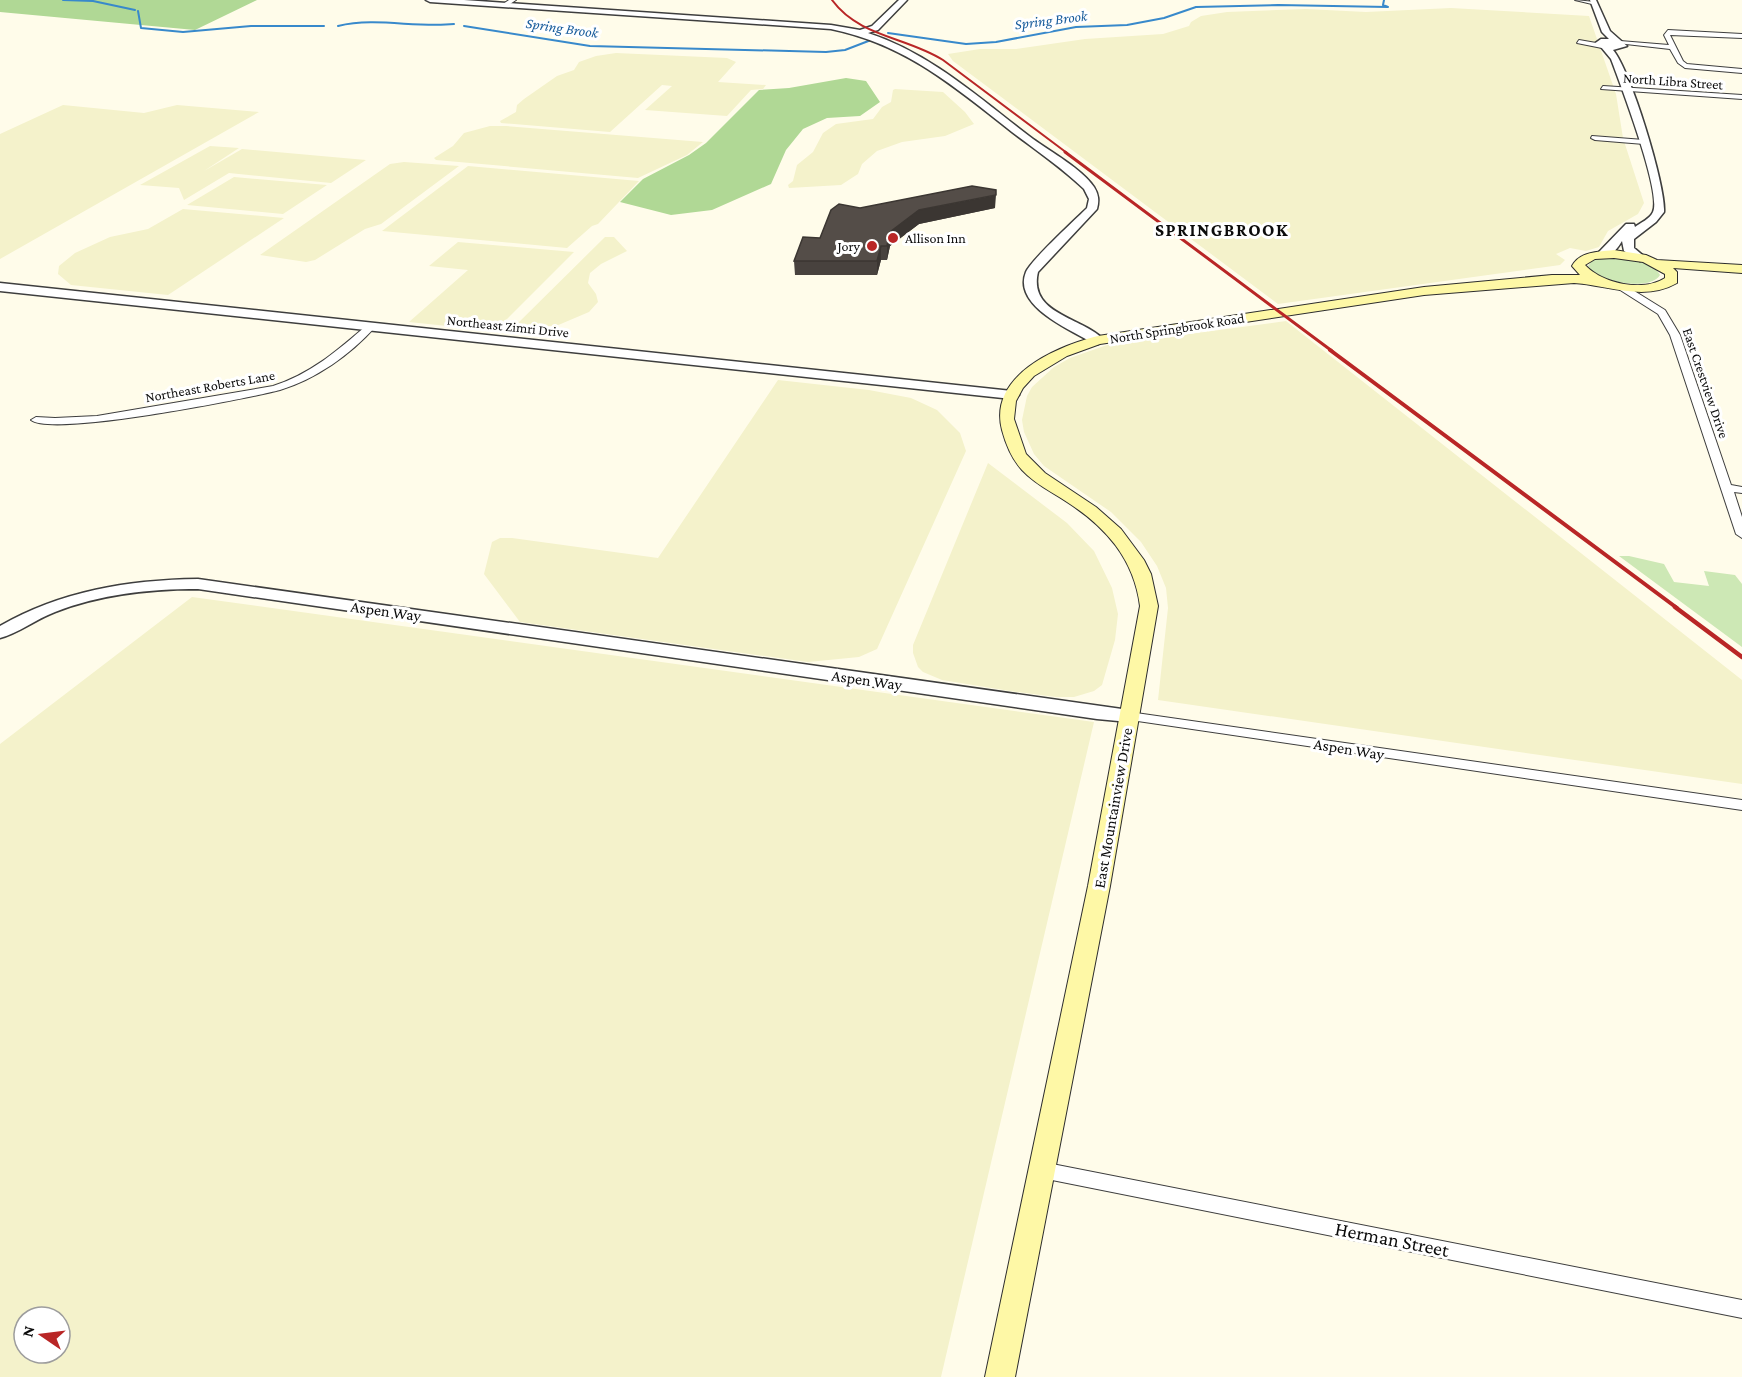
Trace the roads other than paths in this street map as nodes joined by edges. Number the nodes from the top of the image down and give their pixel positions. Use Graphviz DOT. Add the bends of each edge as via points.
graph roads {
  1 [pos="430,0"];
  2 [pos="513,0"];
  3 [pos="903,0"];
  4 [pos="1579,0"];
  5 [pos="1597,2"];
  6 [pos="505,5"];
  7 [pos="1606,32"];
  8 [pos="860,33"];
  9 [pos="1742,36"];
  10 [pos="1583,43"];
  11 [pos="1602,44"];
  12 [pos="1620,45"];
  13 [pos="1673,49"];
  14 [pos="1615,58"];
  15 [pos="1742,71"];
  16 [pos="1603,88"];
  17 [pos="1627,90"];
  18 [pos="1742,97"];
  19 [pos="1595,138"];
  20 [pos="1644,142"];
  21 [pos="1649,221"];
  22 [pos="1603,254"];
  23 [pos="1640,258"];
  24 [pos="1656,263"];
  25 [pos="1578,266"];
  26 [pos="1742,271"];
  27 [pos="1673,277"];
  28 [pos="1596,280"];
  29 [pos="1620,286"];
  30 [pos="0,287"];
  31 [pos="1657,287"];
  32 [pos="1424,291"];
  33 [pos="1662,312"];
  34 [pos="370,327"];
  35 [pos="1098,340"];
  36 [pos="1012,394"];
  37 [pos="36,420"];
  38 [pos="1727,488"];
  39 [pos="1742,490"];
  40 [pos="1742,534"];
  41 [pos="0,633"];
  42 [pos="1129,716"];
  43 [pos="1742,805"];
  44 [pos="1042,1170"];
  45 [pos="1742,1309"];
  46 [pos="1000,1377"];
  1 -- 6 [label="street"];
  2 -- 6 [label="street"];
  3 -- 8 [label="street" via="875,28"];
  4 -- 5 [label="street"];
  5 -- 7 [label="street"];
  6 -- 8 [label="street" via="817,26"];
  7 -- 11 [label="street"];
  7 -- 12 [label="street"];
  8 -- 35 [label="street, North Springbrook Road" via="933,66 1089,188 1094,199 1092,209 1032,271 1028,287 1047,310"];
  9 -- 13 [label="street" via="1668,32"];
  10 -- 11 [label="street"];
  11 -- 12 [label="street"];
  11 -- 14 [label="street"];
  12 -- 13 [label="street"];
  12 -- 14 [label="street"];
  13 -- 15 [label="street" via="1685,66"];
  14 -- 17 [label="street"];
  16 -- 17 [label="street, North Libra Street"];
  17 -- 18 [label="street, North Libra Street"];
  17 -- 20 [label="street"];
  19 -- 20 [label="street"];
  20 -- 21 [label="street" via="1660,206"];
  21 -- 22 [label="street" via="1624,230"];
  21 -- 23 [label="street" via="1628,238 1628,249"];
  22 -- 23 [label="main road"];
  22 -- 25 [label="main road, North Springbrook Road" via="1583,259"];
  23 -- 24 [label="main road"];
  24 -- 26 [label="main road"];
  24 -- 27 [label="main road"];
  25 -- 28 [label="main road"];
  25 -- 32 [label="main road, North Springbrook Road"];
  26 -- 27 [label="main road"];
  27 -- 31 [label="main road"];
  28 -- 29 [label="main road"];
  28 -- 32 [label="main road, North Springbrook Road" via="1543,278"];
  29 -- 31 [label="main road"];
  29 -- 33 [label="street"];
  30 -- 34 [label="street, Northeast Zimri Drive"];
  31 -- 33 [label="street, East Crestview Drive" via="1655,296"];
  32 -- 35 [label="main road, North Springbrook Road"];
  33 -- 38 [label="street, East Crestview Drive" via="1679,345"];
  34 -- 36 [label="street, Northeast Zimri Drive"];
  34 -- 37 [label="street, Northeast Roberts Lane" via="319,369 284,386 137,413 68,422"];
  35 -- 36 [label="main road" via="1041,363 1017,384"];
  36 -- 42 [label="main road, East Mountainview Drive" via="1006,420 1019,456 1030,469 1111,529 1140,567 1148,588 1146,631"];
  38 -- 39 [label="street"];
  38 -- 40 [label="street, East Crestview Drive"];
  41 -- 42 [label="street, Aspen Way" via="45,609 75,599 130,587 198,584"];
  42 -- 43 [label="street, Aspen Way"];
  42 -- 44 [label="main road, East Mountainview Drive"];
  44 -- 45 [label="street, Herman Street"];
  44 -- 46 [label="main road, East Mountainview Drive"];
}
